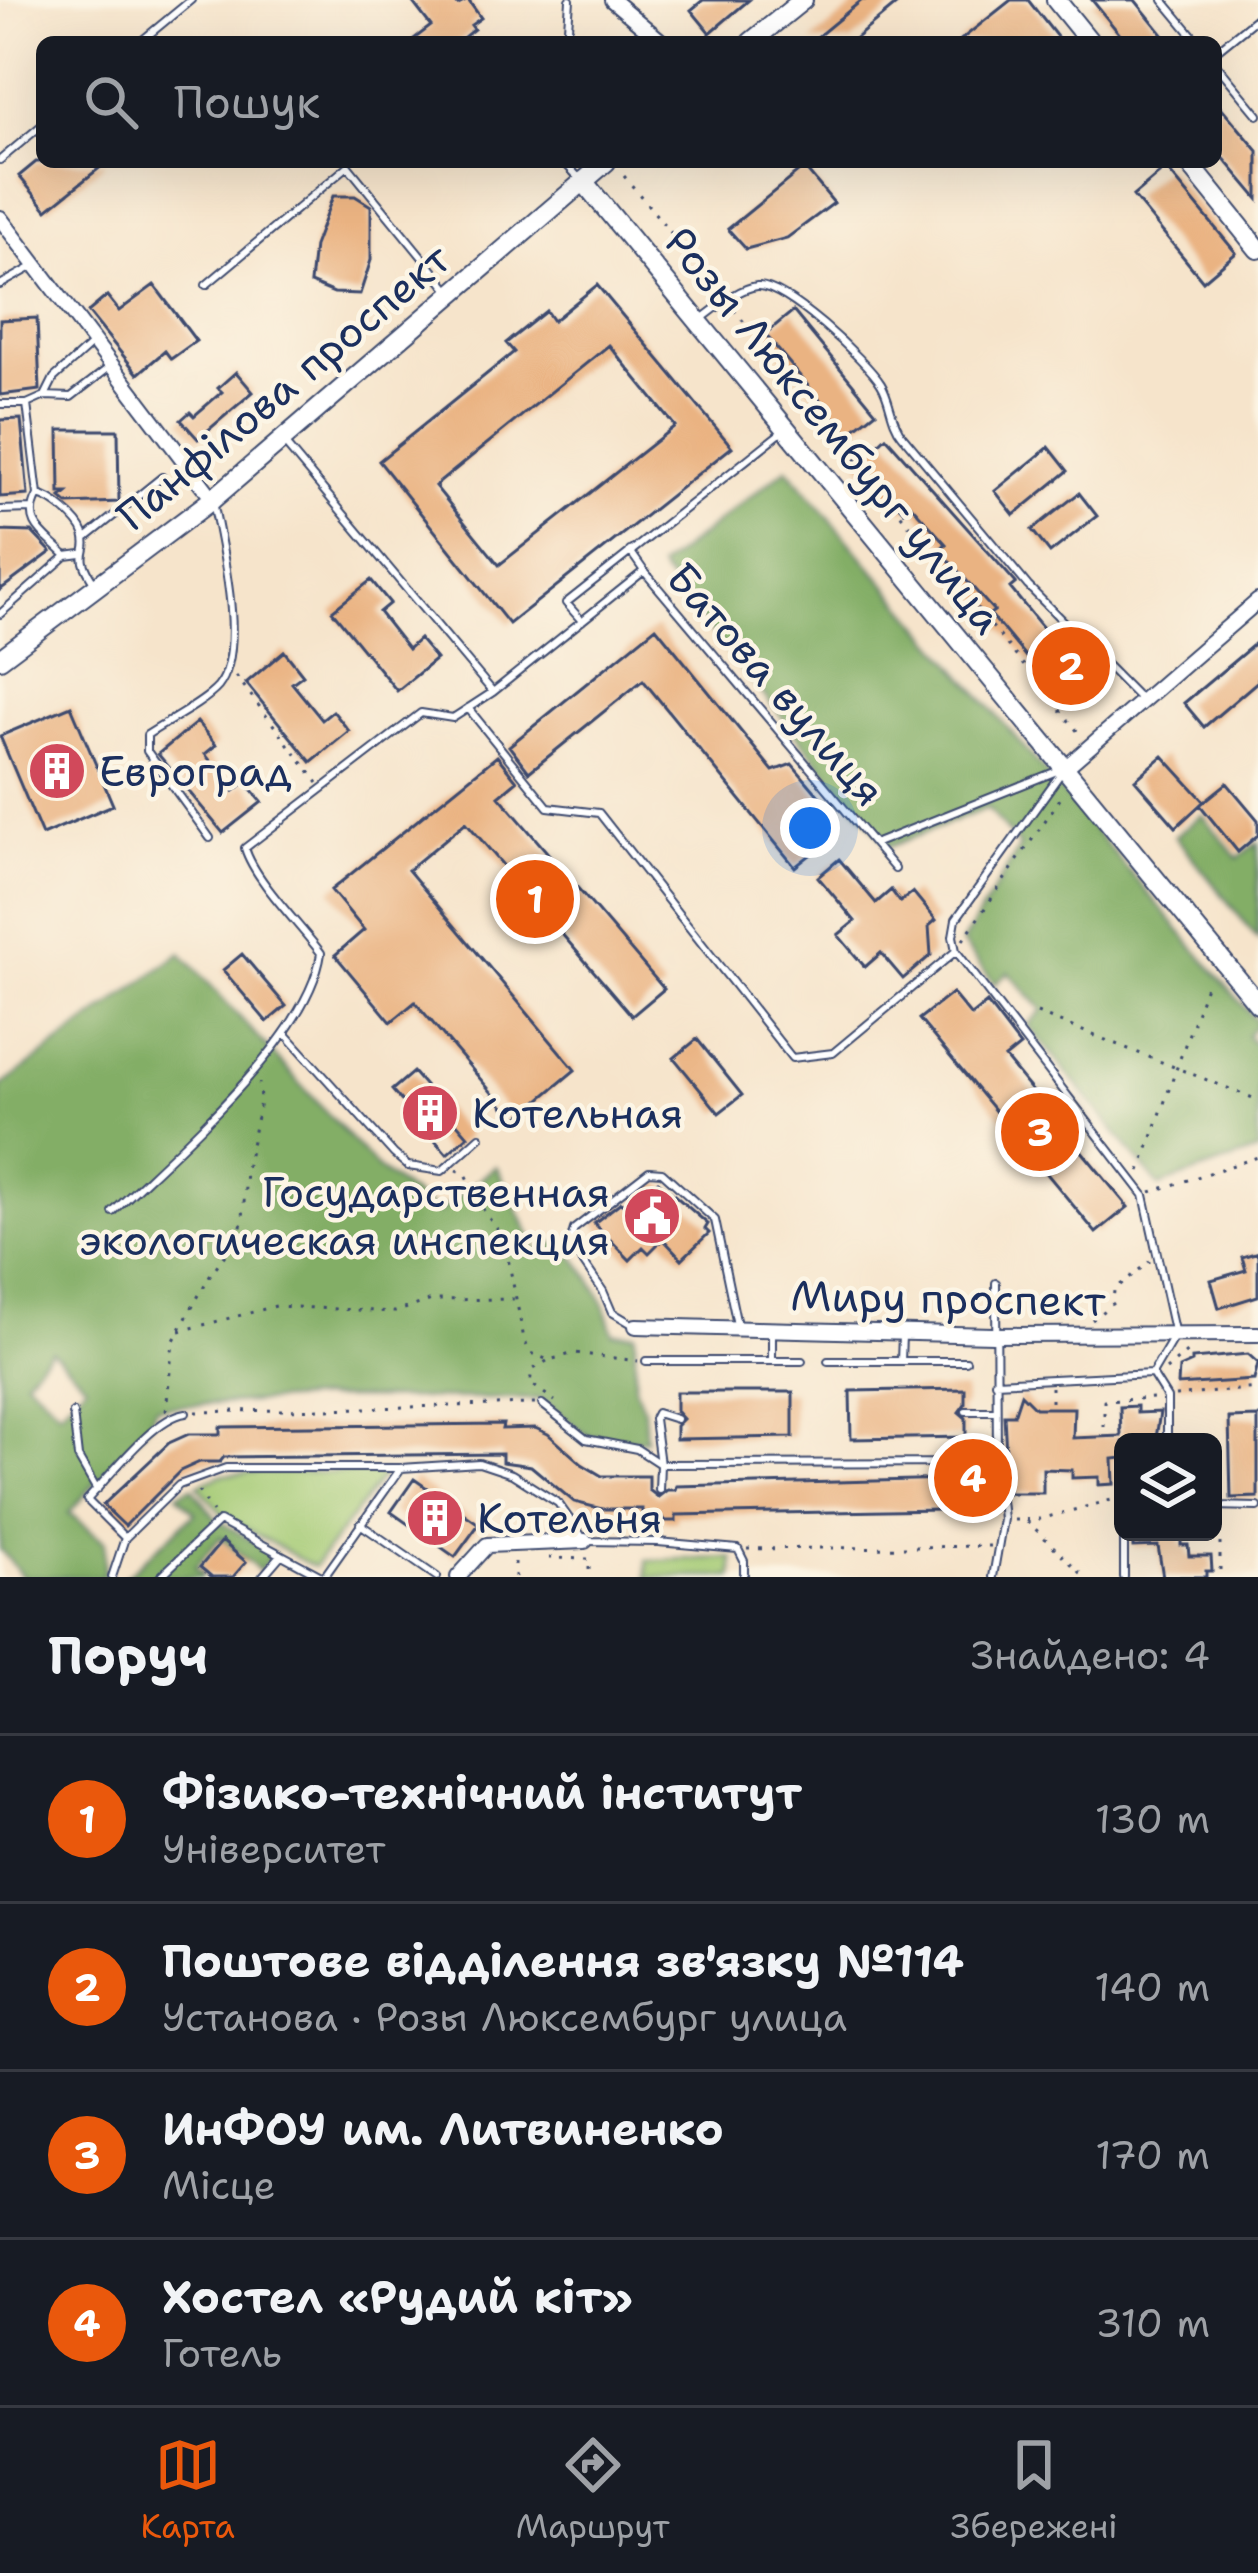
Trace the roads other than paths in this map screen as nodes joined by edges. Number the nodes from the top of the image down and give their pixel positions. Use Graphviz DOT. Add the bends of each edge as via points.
graph roads {
  1 [pos="190,0"];
  2 [pos="570,0"];
  3 [pos="612,0"];
  4 [pos="803,0"];
  5 [pos="1176,0"];
  6 [pos="1060,1"];
  7 [pos="1166,3"];
  8 [pos="1258,16"];
  9 [pos="147,36"];
  10 [pos="567,36"];
  11 [pos="655,36"];
  12 [pos="758,36"];
  13 [pos="1086,36"];
  14 [pos="1193,36"];
  15 [pos="1222,46"];
  16 [pos="1222,74"];
  17 [pos="1258,115"];
  18 [pos="36,130"];
  19 [pos="0,160"];
  20 [pos="346,168"];
  21 [pos="350,168"];
  22 [pos="570,168"];
  23 [pos="599,168"];
  24 [pos="1193,168"];
  25 [pos="583,181"];
  26 [pos="0,218"];
  27 [pos="1257,245"];
  28 [pos="34,266"];
  29 [pos="0,285"];
  30 [pos="206,285"];
  31 [pos="452,292"];
  32 [pos="698,322"];
  33 [pos="93,343"];
  34 [pos="111,366"];
  35 [pos="45,396"];
  36 [pos="0,404"];
  37 [pos="27,404"];
  38 [pos="786,429"];
  39 [pos="282,440"];
  40 [pos="162,477"];
  41 [pos="38,495"];
  42 [pos="213,500"];
  43 [pos="31,509"];
  44 [pos="0,510"];
  45 [pos="86,538"];
  46 [pos="630,551"];
  47 [pos="81,554"];
  48 [pos="66,556"];
  49 [pos="644,571"];
  50 [pos="98,586"];
  51 [pos="1258,601"];
  52 [pos="0,614"];
  53 [pos="582,621"];
  54 [pos="0,659"];
  55 [pos="493,692"];
  56 [pos="1142,701"];
  57 [pos="468,708"];
  58 [pos="1065,768"];
  59 [pos="210,838"];
  60 [pos="874,844"];
  61 [pos="895,869"];
  62 [pos="956,951"];
  63 [pos="1258,1004"];
  64 [pos="285,1033"];
  65 [pos="480,1137"];
  66 [pos="113,1212"];
  67 [pos="996,1283"];
  68 [pos="636,1326"];
  69 [pos="737,1327"];
  70 [pos="772,1327"];
  71 [pos="902,1332"];
  72 [pos="1258,1334"];
  73 [pos="993,1335"];
  74 [pos="1174,1335"];
  75 [pos="646,1361"];
  76 [pos="772,1361"];
  77 [pos="802,1361"];
  78 [pos="828,1361"];
  79 [pos="901,1361"];
  80 [pos="966,1361"];
  81 [pos="1152,1374"];
  82 [pos="995,1382"];
  83 [pos="542,1404"];
  84 [pos="966,1412"];
  85 [pos="996,1412"];
  86 [pos="73,1413"];
  87 [pos="186,1413"];
  88 [pos="676,1419"];
  89 [pos="1168,1433"];
  90 [pos="997,1463"];
  91 [pos="660,1464"];
  92 [pos="401,1468"];
  93 [pos="97,1490"];
  94 [pos="659,1490"];
  95 [pos="1222,1506"];
  96 [pos="1258,1507"];
  97 [pos="659,1521"];
  98 [pos="360,1524"];
  99 [pos="125,1538"];
  100 [pos="585,1541"];
  101 [pos="1124,1541"];
  102 [pos="658,1542"];
  103 [pos="281,1555"];
  104 [pos="112,1577"];
  105 [pos="160,1577"];
  106 [pos="262,1577"];
  107 [pos="323,1577"];
  108 [pos="437,1577"];
  109 [pos="458,1577"];
  110 [pos="744,1577"];
  111 [pos="993,1577"];
  112 [pos="1124,1577"];
  1 -- 9 [label="lane"];
  2 -- 10 [label="lane"];
  3 -- 11 [label="street"];
  4 -- 12 [label="street"];
  5 -- 7 [label="lane"];
  6 -- 13 [label="street"];
  7 -- 14 [label="lane"];
  8 -- 15 [label="lane"];
  16 -- 17 [label="lane"];
  18 -- 19 [label="lane"];
  20 -- 30 [label="lane"];
  21 -- 31 [label="lane"];
  22 -- 25 [label="lane"];
  23 -- 25 [label="street, Панфілова проспект"];
  24 -- 27 [label="street"];
  25 -- 31 [label="street, Панфілова проспект"];
  25 -- 32 [label="street, Розы Люксембург улица"];
  26 -- 28 [label="street"];
  28 -- 29 [label="lane"];
  28 -- 33 [label="street"];
  31 -- 39 [label="street, Панфілова проспект"];
  32 -- 38 [label="street, Розы Люксембург улица"];
  32 -- 56 [label="lane" via="754,286 767,286 850,349 880,382 902,435 1028,586"];
  33 -- 34 [label="street"];
  33 -- 35 [label="lane"];
  34 -- 35 [label="lane" via="71,398"];
  34 -- 42 [label="street"];
  35 -- 37 [label="lane"];
  36 -- 37 [label="lane"];
  37 -- 41 [label="lane"];
  38 -- 46 [label="lane"];
  38 -- 58 [label="street, Розы Люксембург улица"];
  39 -- 42 [label="street, Панфілова проспект"];
  39 -- 55 [label="lane"];
  40 -- 45 [label="lane"];
  41 -- 43 [label="lane"];
  41 -- 45 [label="lane"];
  42 -- 50 [label="street, Панфілова проспект"];
  42 -- 59 [label="lane" via="232,653 218,686 148,735 147,751"];
  43 -- 44 [label="lane"];
  43 -- 48 [label="lane"];
  45 -- 47 [label="lane"];
  46 -- 49 [label="lane"];
  46 -- 53 [label="lane" via="566,602"];
  47 -- 48 [label="lane"];
  47 -- 50 [label="lane"];
  48 -- 52 [label="lane"];
  49 -- 53 [label="lane, Батова вулиця"];
  49 -- 60 [label="lane, Батова вулиця"];
  50 -- 54 [label="street, Панфілова проспект"];
  51 -- 56 [label="street"];
  53 -- 55 [label="lane, Батова вулиця"];
  55 -- 57 [label="lane, Батова вулиця"];
  56 -- 58 [label="street"];
  57 -- 62 [label="lane" via="548,807 599,813 792,1058 833,1053"];
  57 -- 64 [label="lane, Батова вулиця" via="453,718 421,712 245,848 251,870 321,952"];
  58 -- 60 [label="lane"];
  58 -- 62 [label="lane" via="956,919"];
  58 -- 63 [label="street, Розы Люксембург улица"];
  60 -- 61 [label="lane, Батова вулиця"];
  62 -- 74 [label="lane" via="1144,1195"];
  64 -- 65 [label="lane" via="408,1166 442,1171"];
  64 -- 66 [label="lane"];
  67 -- 73 [label="lane"];
  68 -- 69 [label="street, Миру проспект"];
  68 -- 69 [label="lane" via="612,1312 570,1243 574,1228 649,1171 662,1172 715,1220"];
  69 -- 70 [label="street, Миру проспект"];
  70 -- 71 [label="street, Миру проспект"];
  70 -- 76 [label="lane"];
  71 -- 73 [label="street, Миру проспект"];
  71 -- 79 [label="lane"];
  72 -- 74 [label="street, Миру проспект"];
  73 -- 74 [label="street, Миру проспект"];
  73 -- 82 [label="lane"];
  74 -- 81 [label="lane"];
  75 -- 76 [label="lane"];
  76 -- 77 [label="lane"];
  78 -- 79 [label="lane"];
  79 -- 80 [label="lane"];
  81 -- 82 [label="lane"];
  81 -- 89 [label="lane" via="1167,1398"];
  82 -- 85 [label="lane"];
  83 -- 91 [label="lane" via="586,1439 637,1449"];
  84 -- 85 [label="lane"];
  85 -- 90 [label="lane"];
  86 -- 93 [label="lane" via="78,1457"];
  87 -- 93 [label="lane" via="166,1419"];
  88 -- 91 [label="lane" via="656,1413"];
  90 -- 91 [label="lane"];
  90 -- 111 [label="lane" via="1003,1519"];
  91 -- 94 [label="lane"];
  92 -- 98 [label="lane"];
  92 -- 99 [label="lane" via="226,1468 179,1485"];
  92 -- 100 [label="lane" via="478,1463 512,1474 558,1503"];
  93 -- 99 [label="lane" via="87,1500"];
  95 -- 96 [label="lane"];
  97 -- 102 [label="lane"];
  98 -- 107 [label="lane"];
  98 -- 108 [label="lane"];
  99 -- 104 [label="lane"];
  100 -- 102 [label="lane"];
  100 -- 109 [label="street" via="488,1545"];
  101 -- 112 [label="lane"];
  102 -- 110 [label="lane" via="738,1549"];
  103 -- 105 [label="lane" via="219,1521"];
  103 -- 106 [label="lane"];
  103 -- 107 [label="lane"];
}
